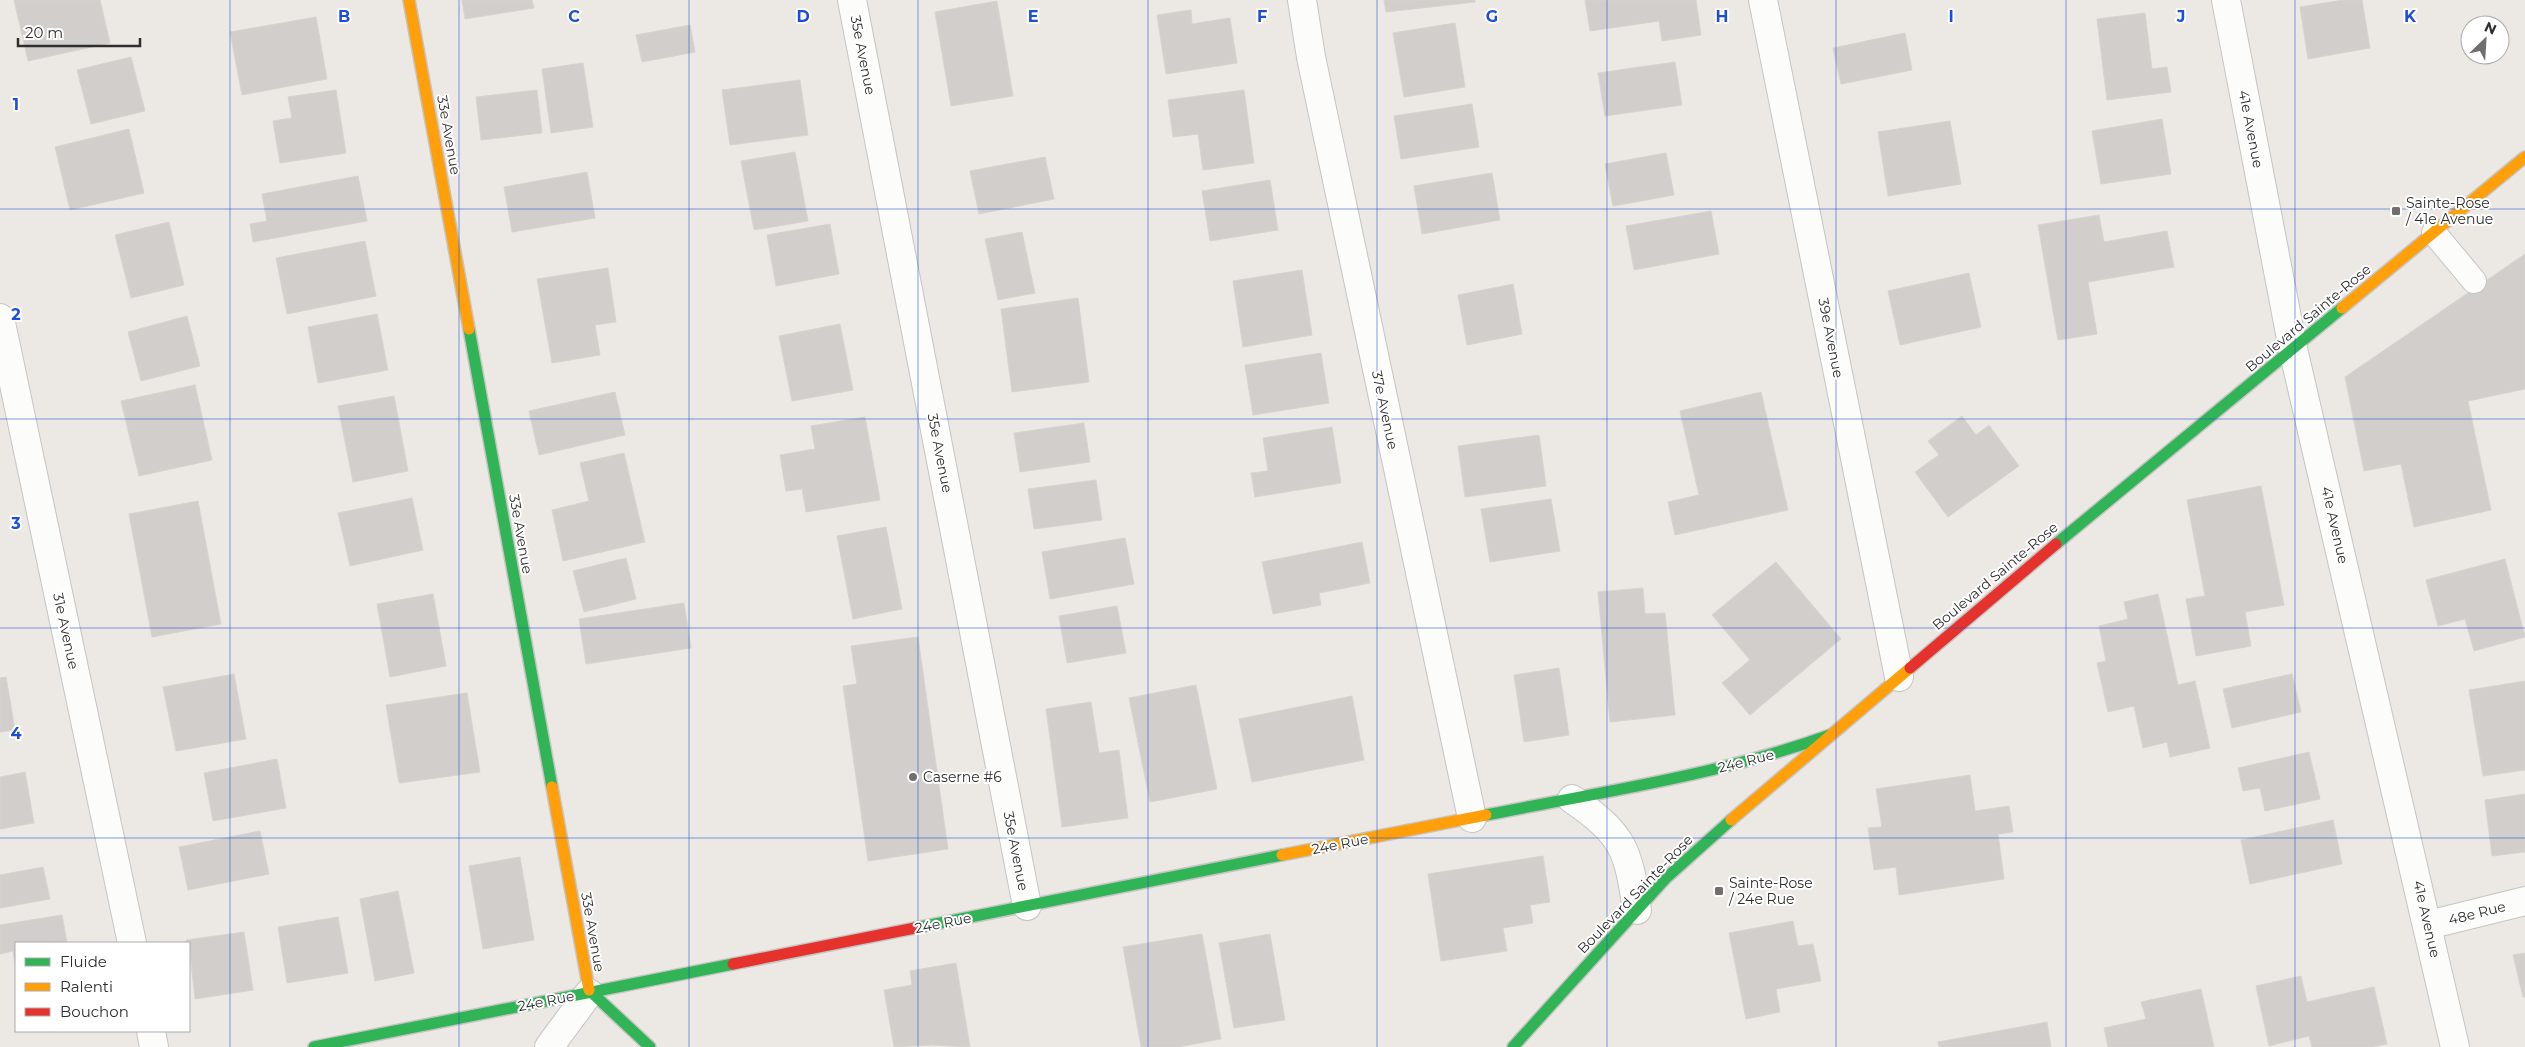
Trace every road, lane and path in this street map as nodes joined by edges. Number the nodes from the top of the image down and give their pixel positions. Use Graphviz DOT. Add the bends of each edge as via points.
graph roads {
  1 [pos="409,0"];
  2 [pos="852,0"];
  3 [pos="1302,0"];
  4 [pos="1763,0"];
  5 [pos="2226,0"];
  6 [pos="2525,157"];
  7 [pos="2434,233"];
  8 [pos="2474,281"];
  9 [pos="0,318"];
  10 [pos="2293,349"];
  11 [pos="1899,677"];
  12 [pos="1830,735"];
  13 [pos="1572,799"];
  14 [pos="1472,818"];
  15 [pos="2525,901"];
  16 [pos="1027,906"];
  17 [pos="1637,910"];
  18 [pos="2428,925"];
  19 [pos="132,942"];
  20 [pos="589,993"];
  21 [pos="151,1032"];
  22 [pos="154,1047"];
  23 [pos="314,1047"];
  24 [pos="549,1047"];
  25 [pos="650,1047"];
  26 [pos="1513,1047"];
  27 [pos="2456,1047"];
  1 -- 20 [label="street, 33e Avenue"];
  2 -- 16 [label="street, 35e Avenue"];
  3 -- 14 [label="street, 37e Avenue" via="1311,56"];
  4 -- 11 [label="street, 39e Avenue"];
  5 -- 10 [label="street, 41e Avenue"];
  6 -- 7 [label="street, Boulevard Sainte-Rose"];
  7 -- 8 [label="lane"];
  7 -- 10 [label="street, Boulevard Sainte-Rose"];
  9 -- 19 [label="street, 31e Avenue"];
  10 -- 11 [label="street, Boulevard Sainte-Rose"];
  10 -- 18 [label="street, 41e Avenue"];
  11 -- 12 [label="street, Boulevard Sainte-Rose"];
  12 -- 13 [label="street, 24e Rue" via="1777,754"];
  12 -- 17 [label="street, Boulevard Sainte-Rose" via="1701,845"];
  13 -- 14 [label="street, 24e Rue"];
  13 -- 17 [label="street" via="1601,819 1618,838 1631,869"];
  14 -- 16 [label="street, 24e Rue"];
  15 -- 18 [label="street, 48e Rue"];
  16 -- 20 [label="street, 24e Rue"];
  17 -- 26 [label="street, Boulevard Sainte-Rose"];
  18 -- 27 [label="street, 41e Avenue"];
  20 -- 23 [label="street, 24e Rue"];
  20 -- 24 [label="street"];
  20 -- 25 [label="street, 33e Avenue"];
  21 -- 22 [label="street"];
}
